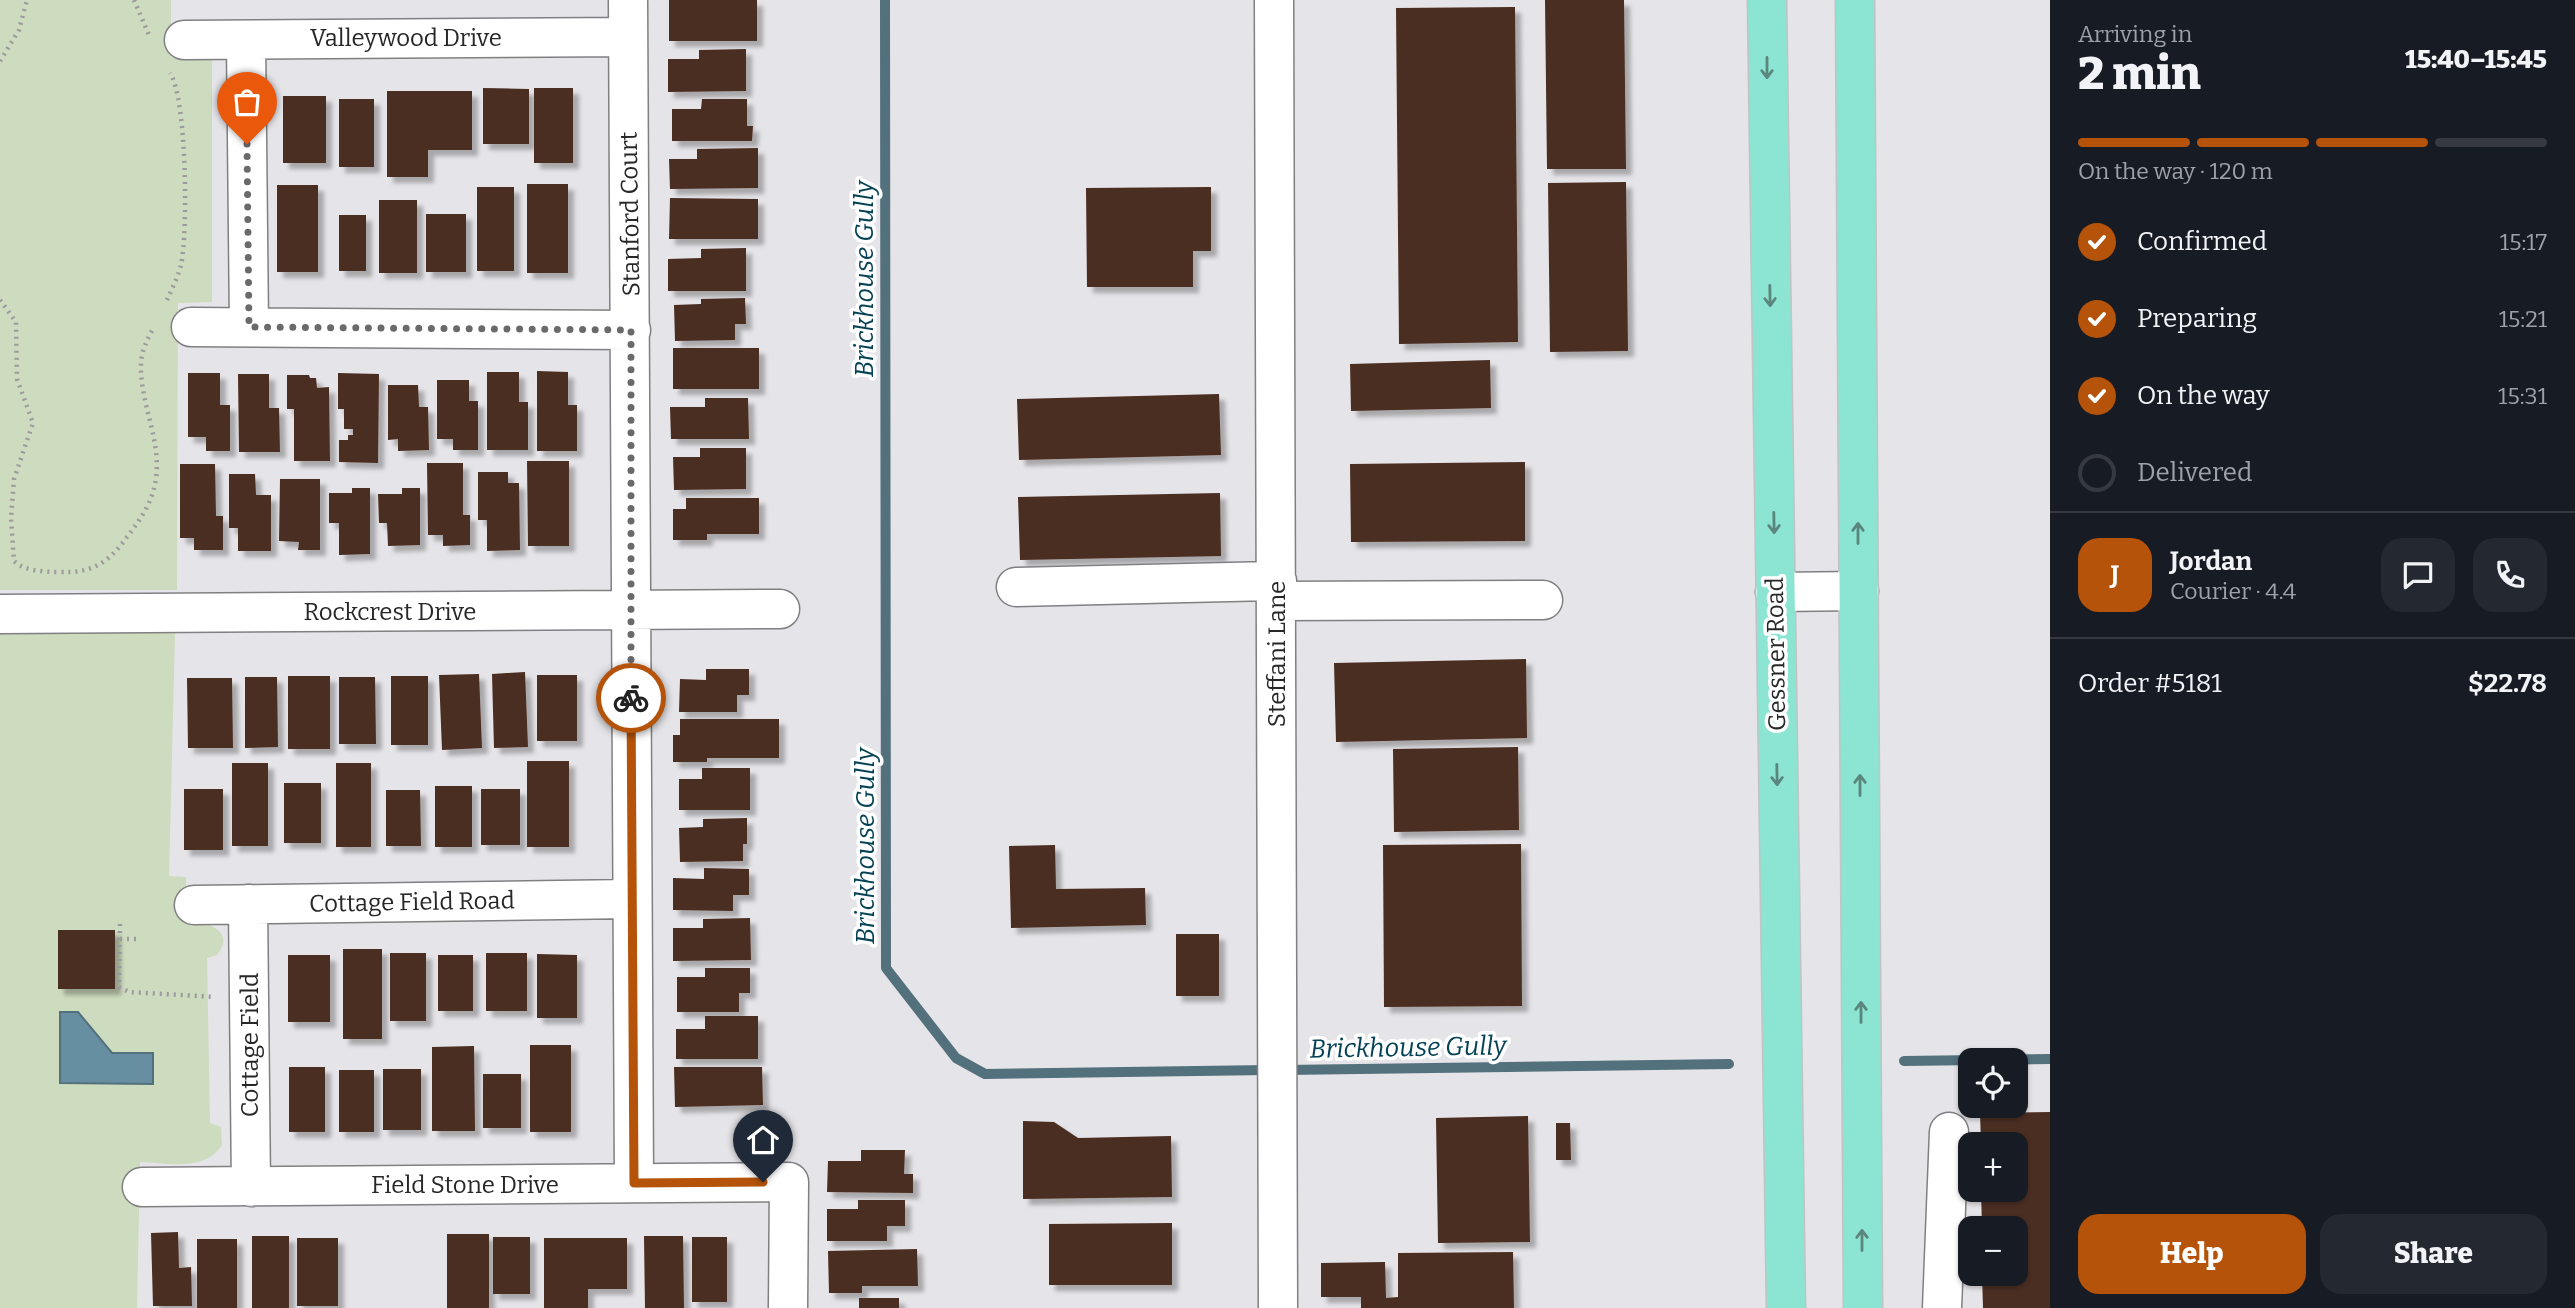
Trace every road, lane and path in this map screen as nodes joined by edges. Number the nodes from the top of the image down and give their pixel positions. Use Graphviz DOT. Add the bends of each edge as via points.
graph roads {
  1 [pos="27,0"];
  2 [pos="134,0"];
  3 [pos="1274,0"];
  4 [pos="1767,0"];
  5 [pos="1855,0"];
  6 [pos="628,18"];
  7 [pos="246,40"];
  8 [pos="168,50"];
  9 [pos="0,61"];
  10 [pos="0,300"];
  11 [pos="170,318"];
  12 [pos="249,327"];
  13 [pos="631,330"];
  14 [pos="1016,587"];
  15 [pos="1276,591"];
  16 [pos="1858,591"];
  17 [pos="1775,592"];
  18 [pos="1543,600"];
  19 [pos="780,609"];
  20 [pos="631,610"];
  21 [pos="0,614"];
  22 [pos="630,899"];
  23 [pos="248,904"];
  24 [pos="194,905"];
  25 [pos="120,924"];
  26 [pos="120,939"];
  27 [pos="140,939"];
  28 [pos="249,999"];
  29 [pos="1949,1132"];
  30 [pos="634,1183"];
  31 [pos="251,1186"];
  32 [pos="142,1187"];
  33 [pos="788,1308"];
  34 [pos="1278,1308"];
  35 [pos="1786,1308"];
  36 [pos="1863,1308"];
  37 [pos="1942,1308"];
  1 -- 9 [label="path" via="19,30"];
  2 -- 8 [label="path"];
  3 -- 15 [label="street, Steffani Lane"];
  4 -- 17 [label="main road, Gessner Road, one-way"];
  16 -- 5 [label="main road, one-way"];
  6 -- 7 [label="street, Valleywood Drive"];
  6 -- 13 [label="street, Stanford Court"];
  7 -- 8 [label="street, Valleywood Drive"];
  7 -- 12 [label="street"];
  8 -- 11 [label="path" via="182,121 183,239"];
  10 -- 11 [label="path" via="16,322 17,379 33,415 33,431 14,480 12,518 14,561 32,570 72,572 105,563 139,522 157,477 155,434 141,361"];
  11 -- 12 [label="street"];
  12 -- 13 [label="street"];
  13 -- 20 [label="street, Stanford Court"];
  14 -- 15 [label="street"];
  15 -- 18 [label="street"];
  15 -- 34 [label="street, Steffani Lane"];
  16 -- 17 [label="street"];
  36 -- 16 [label="main road, one-way"];
  17 -- 35 [label="main road, Gessner Road, one-way"];
  19 -- 20 [label="street, Rockcrest Drive"];
  20 -- 21 [label="street, Rockcrest Drive"];
  20 -- 22 [label="street, Stanford Court"];
  22 -- 23 [label="street, Cottage Field Road"];
  22 -- 30 [label="street, Stanford Court"];
  23 -- 24 [label="street, Cottage Field Road"];
  23 -- 28 [label="street, Cottage Field"];
  25 -- 26 [label="path"];
  26 -- 27 [label="path"];
  26 -- 28 [label="path" via="119,987 130,992"];
  28 -- 31 [label="street, Cottage Field"];
  29 -- 37 [label="street"];
  30 -- 31 [label="street, Field Stone Drive"];
  30 -- 33 [label="street, Field Stone Drive" via="789,1182"];
  31 -- 32 [label="street, Field Stone Drive"];
}
